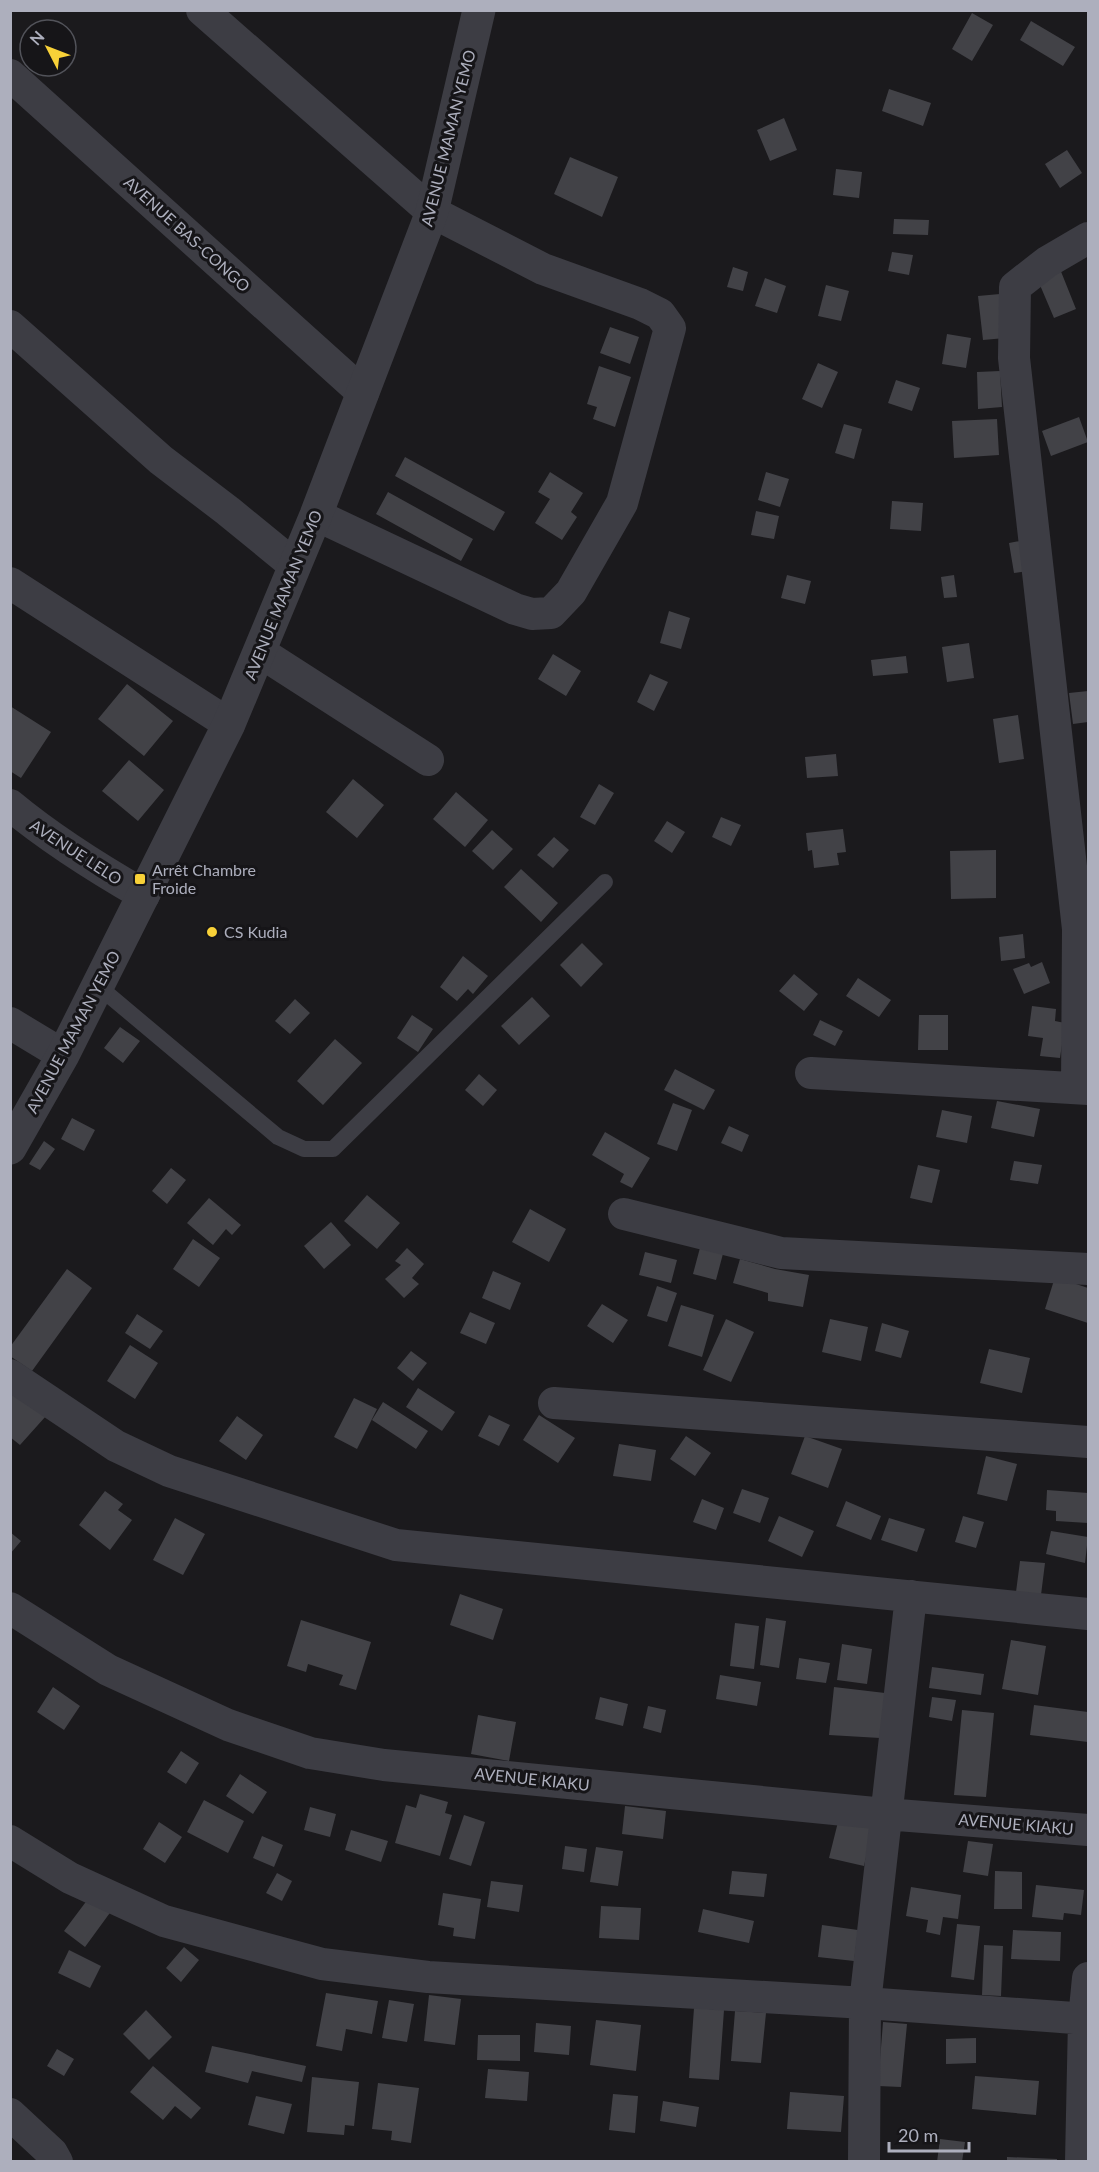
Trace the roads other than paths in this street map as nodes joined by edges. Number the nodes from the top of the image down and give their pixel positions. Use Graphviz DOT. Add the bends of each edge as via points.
graph roads {
  1 [pos="202,10"];
  2 [pos="479,10"];
  3 [pos="10,75"];
  4 [pos="432,212"];
  5 [pos="1089,238"];
  6 [pos="10,326"];
  7 [pos="363,393"];
  8 [pos="316,515"];
  9 [pos="294,565"];
  10 [pos="10,582"];
  11 [pos="260,652"];
  12 [pos="229,724"];
  13 [pos="428,760"];
  14 [pos="10,806"];
  15 [pos="605,882"];
  16 [pos="144,895"];
  17 [pos="98,986"];
  18 [pos="10,1023"];
  19 [pos="63,1055"];
  20 [pos="812,1073"];
  21 [pos="1083,1088"];
  22 [pos="10,1148"];
  23 [pos="624,1214"];
  24 [pos="1089,1269"];
  25 [pos="10,1375"];
  26 [pos="554,1404"];
  27 [pos="1089,1442"];
  28 [pos="911,1596"];
  29 [pos="10,1608"];
  30 [pos="1089,1614"];
  31 [pos="885,1814"];
  32 [pos="1089,1830"];
  33 [pos="10,1841"];
  34 [pos="1089,1978"];
  35 [pos="865,2003"];
  36 [pos="1086,2019"];
  37 [pos="10,2114"];
  38 [pos="57,2162"];
  39 [pos="864,2162"];
  40 [pos="1081,2162"];
  1 -- 4 [label="street"];
  2 -- 4 [label="street, AVENUE MAMAN YEMO"];
  3 -- 7 [label="street, AVENUE BAS-CONGO"];
  4 -- 7 [label="street, AVENUE MAMAN YEMO"];
  4 -- 8 [label="street" via="543,269 640,303 660,314 670,328 622,503 572,592 551,612 532,614"];
  5 -- 21 [label="street" via="1015,286 1014,358 1078,929"];
  6 -- 9 [label="street" via="161,460"];
  7 -- 8 [label="street, AVENUE MAMAN YEMO"];
  8 -- 9 [label="street, AVENUE MAMAN YEMO"];
  9 -- 11 [label="street, AVENUE MAMAN YEMO"];
  10 -- 12 [label="street"];
  11 -- 12 [label="street, AVENUE MAMAN YEMO"];
  11 -- 13 [label="street"];
  12 -- 16 [label="street, AVENUE MAMAN YEMO"];
  14 -- 16 [label="street, AVENUE LELO" via="78,855"];
  15 -- 17 [label="lane" via="333,1149 304,1149 278,1137"];
  16 -- 17 [label="street, AVENUE MAMAN YEMO"];
  17 -- 19 [label="street, AVENUE MAMAN YEMO"];
  18 -- 19 [label="street"];
  19 -- 22 [label="street, AVENUE MAMAN YEMO"];
  20 -- 21 [label="street"];
  23 -- 24 [label="street" via="781,1253"];
  25 -- 28 [label="street" via="116,1446 169,1471 396,1545"];
  26 -- 27 [label="street"];
  28 -- 30 [label="street"];
  28 -- 31 [label="street"];
  29 -- 31 [label="street, AVENUE KIAKU" via="108,1670 228,1725 310,1754 384,1765"];
  31 -- 32 [label="street, AVENUE KIAKU"];
  31 -- 35 [label="street"];
  33 -- 35 [label="street" via="70,1878 164,1921 322,1964 428,1977"];
  34 -- 36 [label="street"];
  35 -- 36 [label="street"];
  35 -- 39 [label="street"];
  36 -- 40 [label="street"];
  37 -- 38 [label="street"];
}
